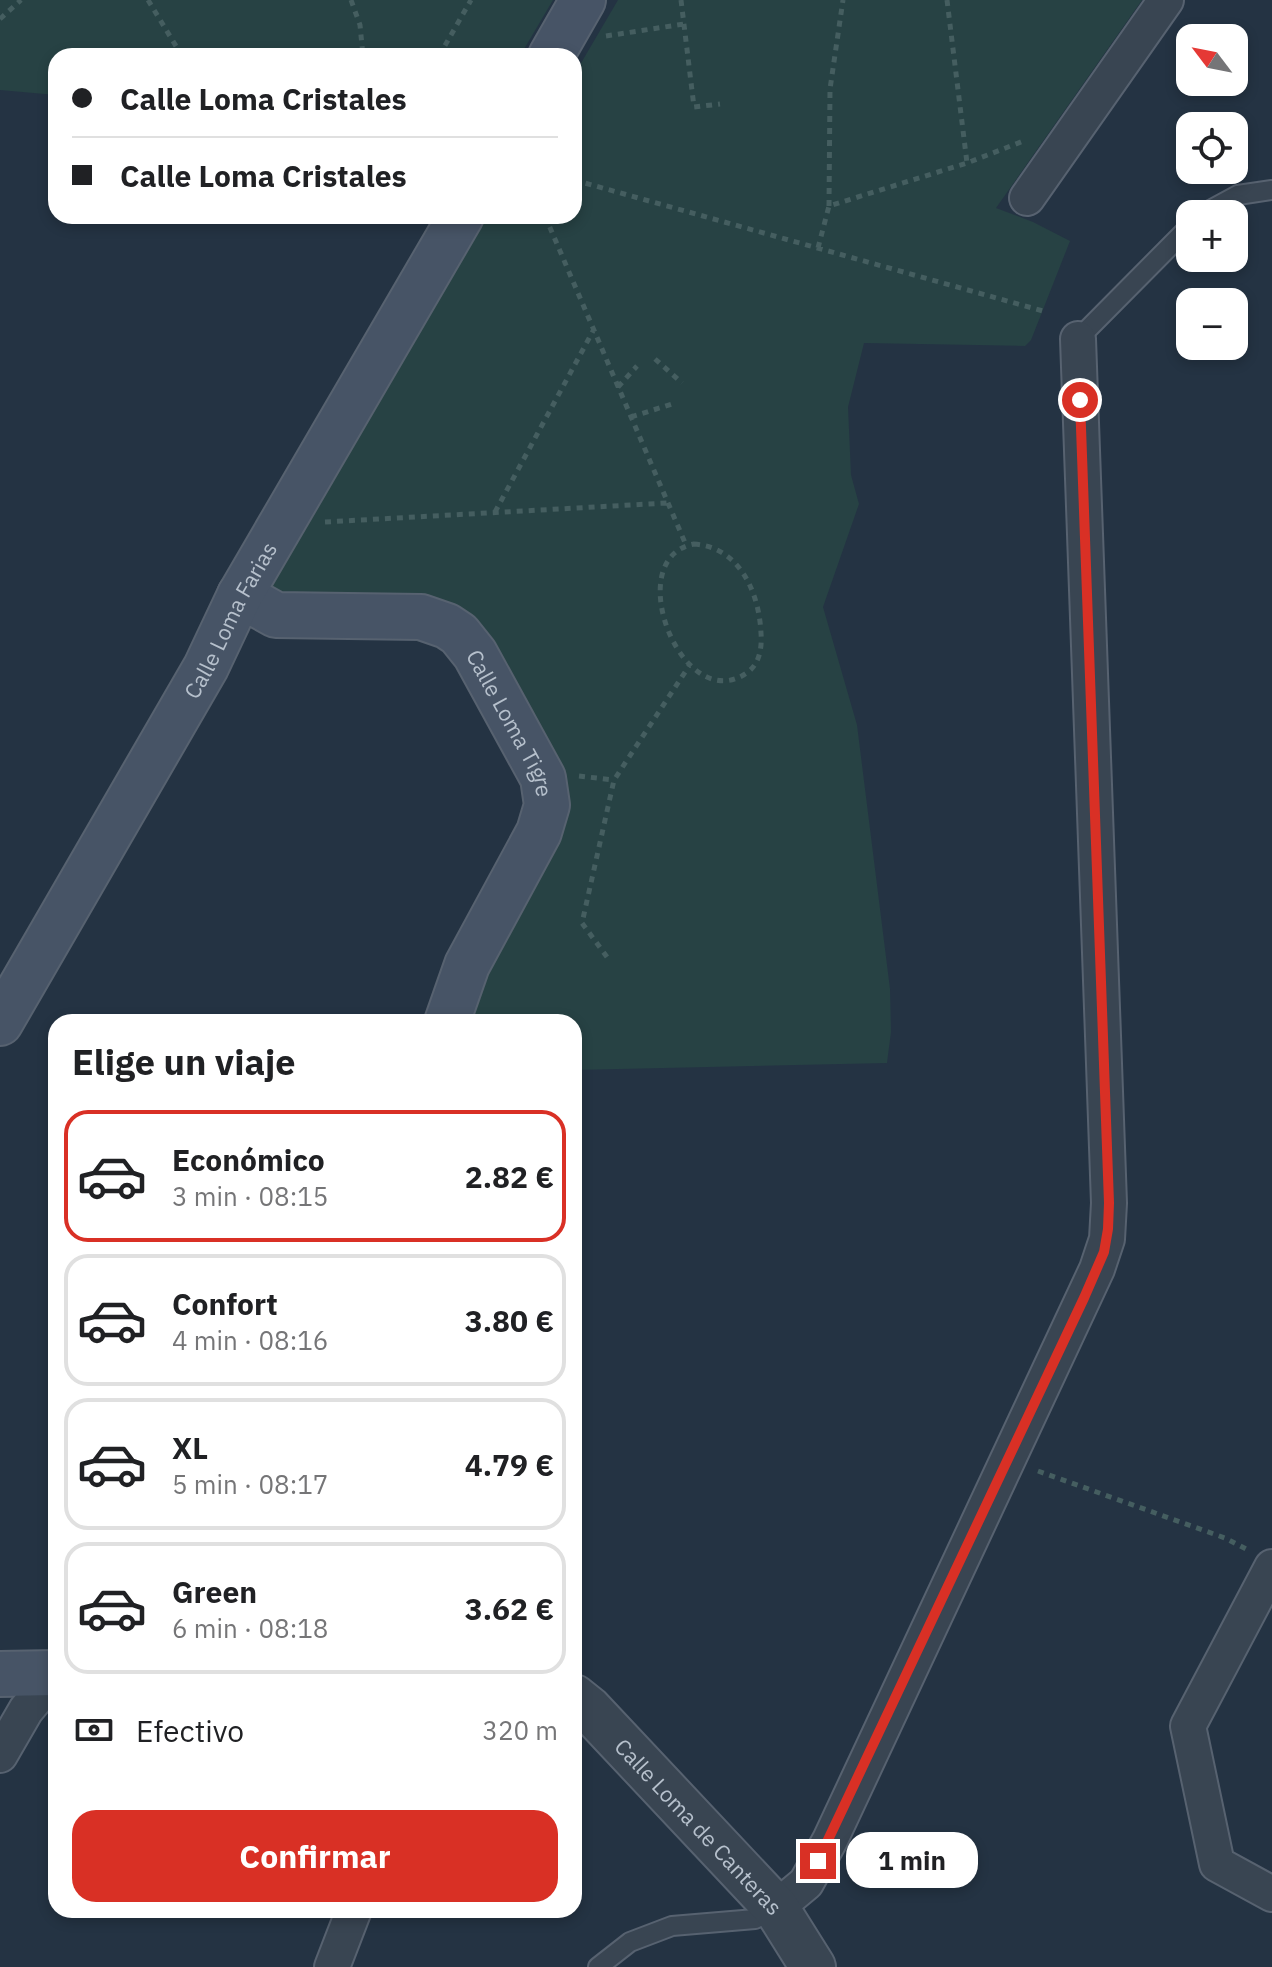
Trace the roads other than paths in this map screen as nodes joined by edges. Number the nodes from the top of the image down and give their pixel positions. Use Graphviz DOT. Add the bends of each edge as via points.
graph roads {
  1 [pos="1166,0"];
  2 [pos="590,17"];
  3 [pos="559,48"];
  4 [pos="1272,190"];
  5 [pos="1027,198"];
  6 [pos="1229,200"];
  7 [pos="456,224"];
  8 [pos="1176,240"];
  9 [pos="1078,339"];
  10 [pos="240,595"];
  11 [pos="450,1014"];
  12 [pos="0,1023"];
  13 [pos="1265,1561"];
  14 [pos="0,1674"];
  15 [pos="48,1674"];
  16 [pos="48,1684"];
  17 [pos="582,1703"];
  18 [pos="0,1755"];
  19 [pos="1272,1894"];
  20 [pos="776,1908"];
  21 [pos="351,1918"];
  22 [pos="332,1967"];
  23 [pos="598,1967"];
  24 [pos="813,1967"];
  1 -- 5 [label="street"];
  2 -- 3 [label="main road"];
  4 -- 6 [label="lane"];
  7 -- 10 [label="main road, Calle Loma Farias"];
  8 -- 9 [label="lane"];
  9 -- 20 [label="street" via="1107,1239 1091,1284 830,1840 806,1883"];
  10 -- 11 [label="main road, Calle Loma Tigre" via="276,615 421,617 447,626 475,654 543,778 547,805 539,832 467,965"];
  10 -- 12 [label="main road, Calle Loma Farias" via="206,667"];
  13 -- 19 [label="street" via="1188,1726 1217,1864"];
  14 -- 15 [label="main road"];
  16 -- 18 [label="street"];
  17 -- 20 [label="street, Calle Loma de Canteras"];
  20 -- 23 [label="lane" via="755,1919 672,1926 630,1942"];
  20 -- 24 [label="street, Calle Loma de Canteras"];
  21 -- 22 [label="street"];
}
